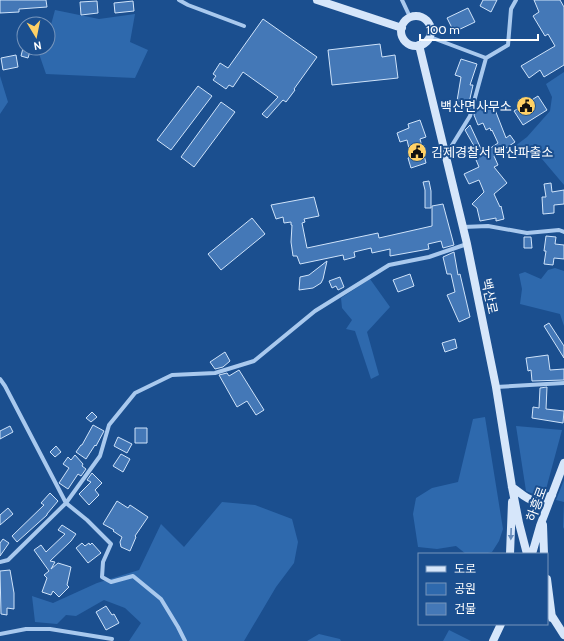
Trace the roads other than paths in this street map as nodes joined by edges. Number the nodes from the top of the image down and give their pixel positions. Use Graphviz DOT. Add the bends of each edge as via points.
graph roads {
  1 [pos="179,0"];
  2 [pos="317,0"];
  3 [pos="402,0"];
  4 [pos="516,0"];
  5 [pos="410,17"];
  6 [pos="244,26"];
  7 [pos="402,28"];
  8 [pos="430,37"];
  9 [pos="419,45"];
  10 [pos="486,58"];
  11 [pos="445,155"];
  12 [pos="463,227"];
  13 [pos="564,232"];
  14 [pos="467,244"];
  15 [pos="0,379"];
  16 [pos="564,383"];
  17 [pos="496,387"];
  18 [pos="564,463"];
  19 [pos="512,487"];
  20 [pos="552,495"];
  21 [pos="66,503"];
  22 [pos="543,518"];
  23 [pos="510,553"];
  24 [pos="527,553"];
  25 [pos="532,553"];
  26 [pos="544,553"];
  27 [pos="0,562"];
  28 [pos="548,591"];
  29 [pos="550,616"];
  30 [pos="501,625"];
  31 [pos="0,634"];
  32 [pos="564,635"];
  33 [pos="112,638"];
  34 [pos="185,641"];
  35 [pos="493,641"];
  1 -- 6 [label="street" via="188,6"];
  2 -- 7 [label="main road"];
  3 -- 5 [label="street"];
  4 -- 10 [label="street" via="511,9 508,45"];
  5 -- 7 [label="main road"];
  5 -- 8 [label="main road" via="419,16 427,20 431,28"];
  7 -- 9 [label="main road" via="406,41"];
  8 -- 9 [label="main road"];
  8 -- 10 [label="street"];
  9 -- 11 [label="main road, 백산로"];
  10 -- 11 [label="street" via="470,116"];
  11 -- 12 [label="main road, 백산로"];
  12 -- 13 [label="street" via="488,226 527,233 559,230"];
  12 -- 14 [label="main road, 백산로"];
  14 -- 17 [label="main road, 백산로"];
  14 -- 21 [label="street" via="429,257 389,265 315,311 254,361 215,373 172,375 135,393 109,425 100,456"];
  15 -- 21 [label="street"];
  16 -- 17 [label="street"];
  17 -- 19 [label="main road, 백산로"];
  18 -- 20 [label="main road, 하흥로"];
  19 -- 20 [label="main road" via="533,501"];
  19 -- 23 [label="main road, one-way"];
  19 -- 24 [label="main road, 백산로"];
  20 -- 22 [label="main road, 하흥로"];
  21 -- 27 [label="street" via="8,560"];
  21 -- 34 [label="street" via="111,544 103,562 102,577 111,582 133,576 161,599"];
  22 -- 25 [label="main road, 하흥로"];
  22 -- 26 [label="main road"];
  28 -- 29 [label="main road"];
  29 -- 32 [label="main road"];
  30 -- 35 [label="main road"];
  31 -- 33 [label="street" via="26,629 50,629"];
}
